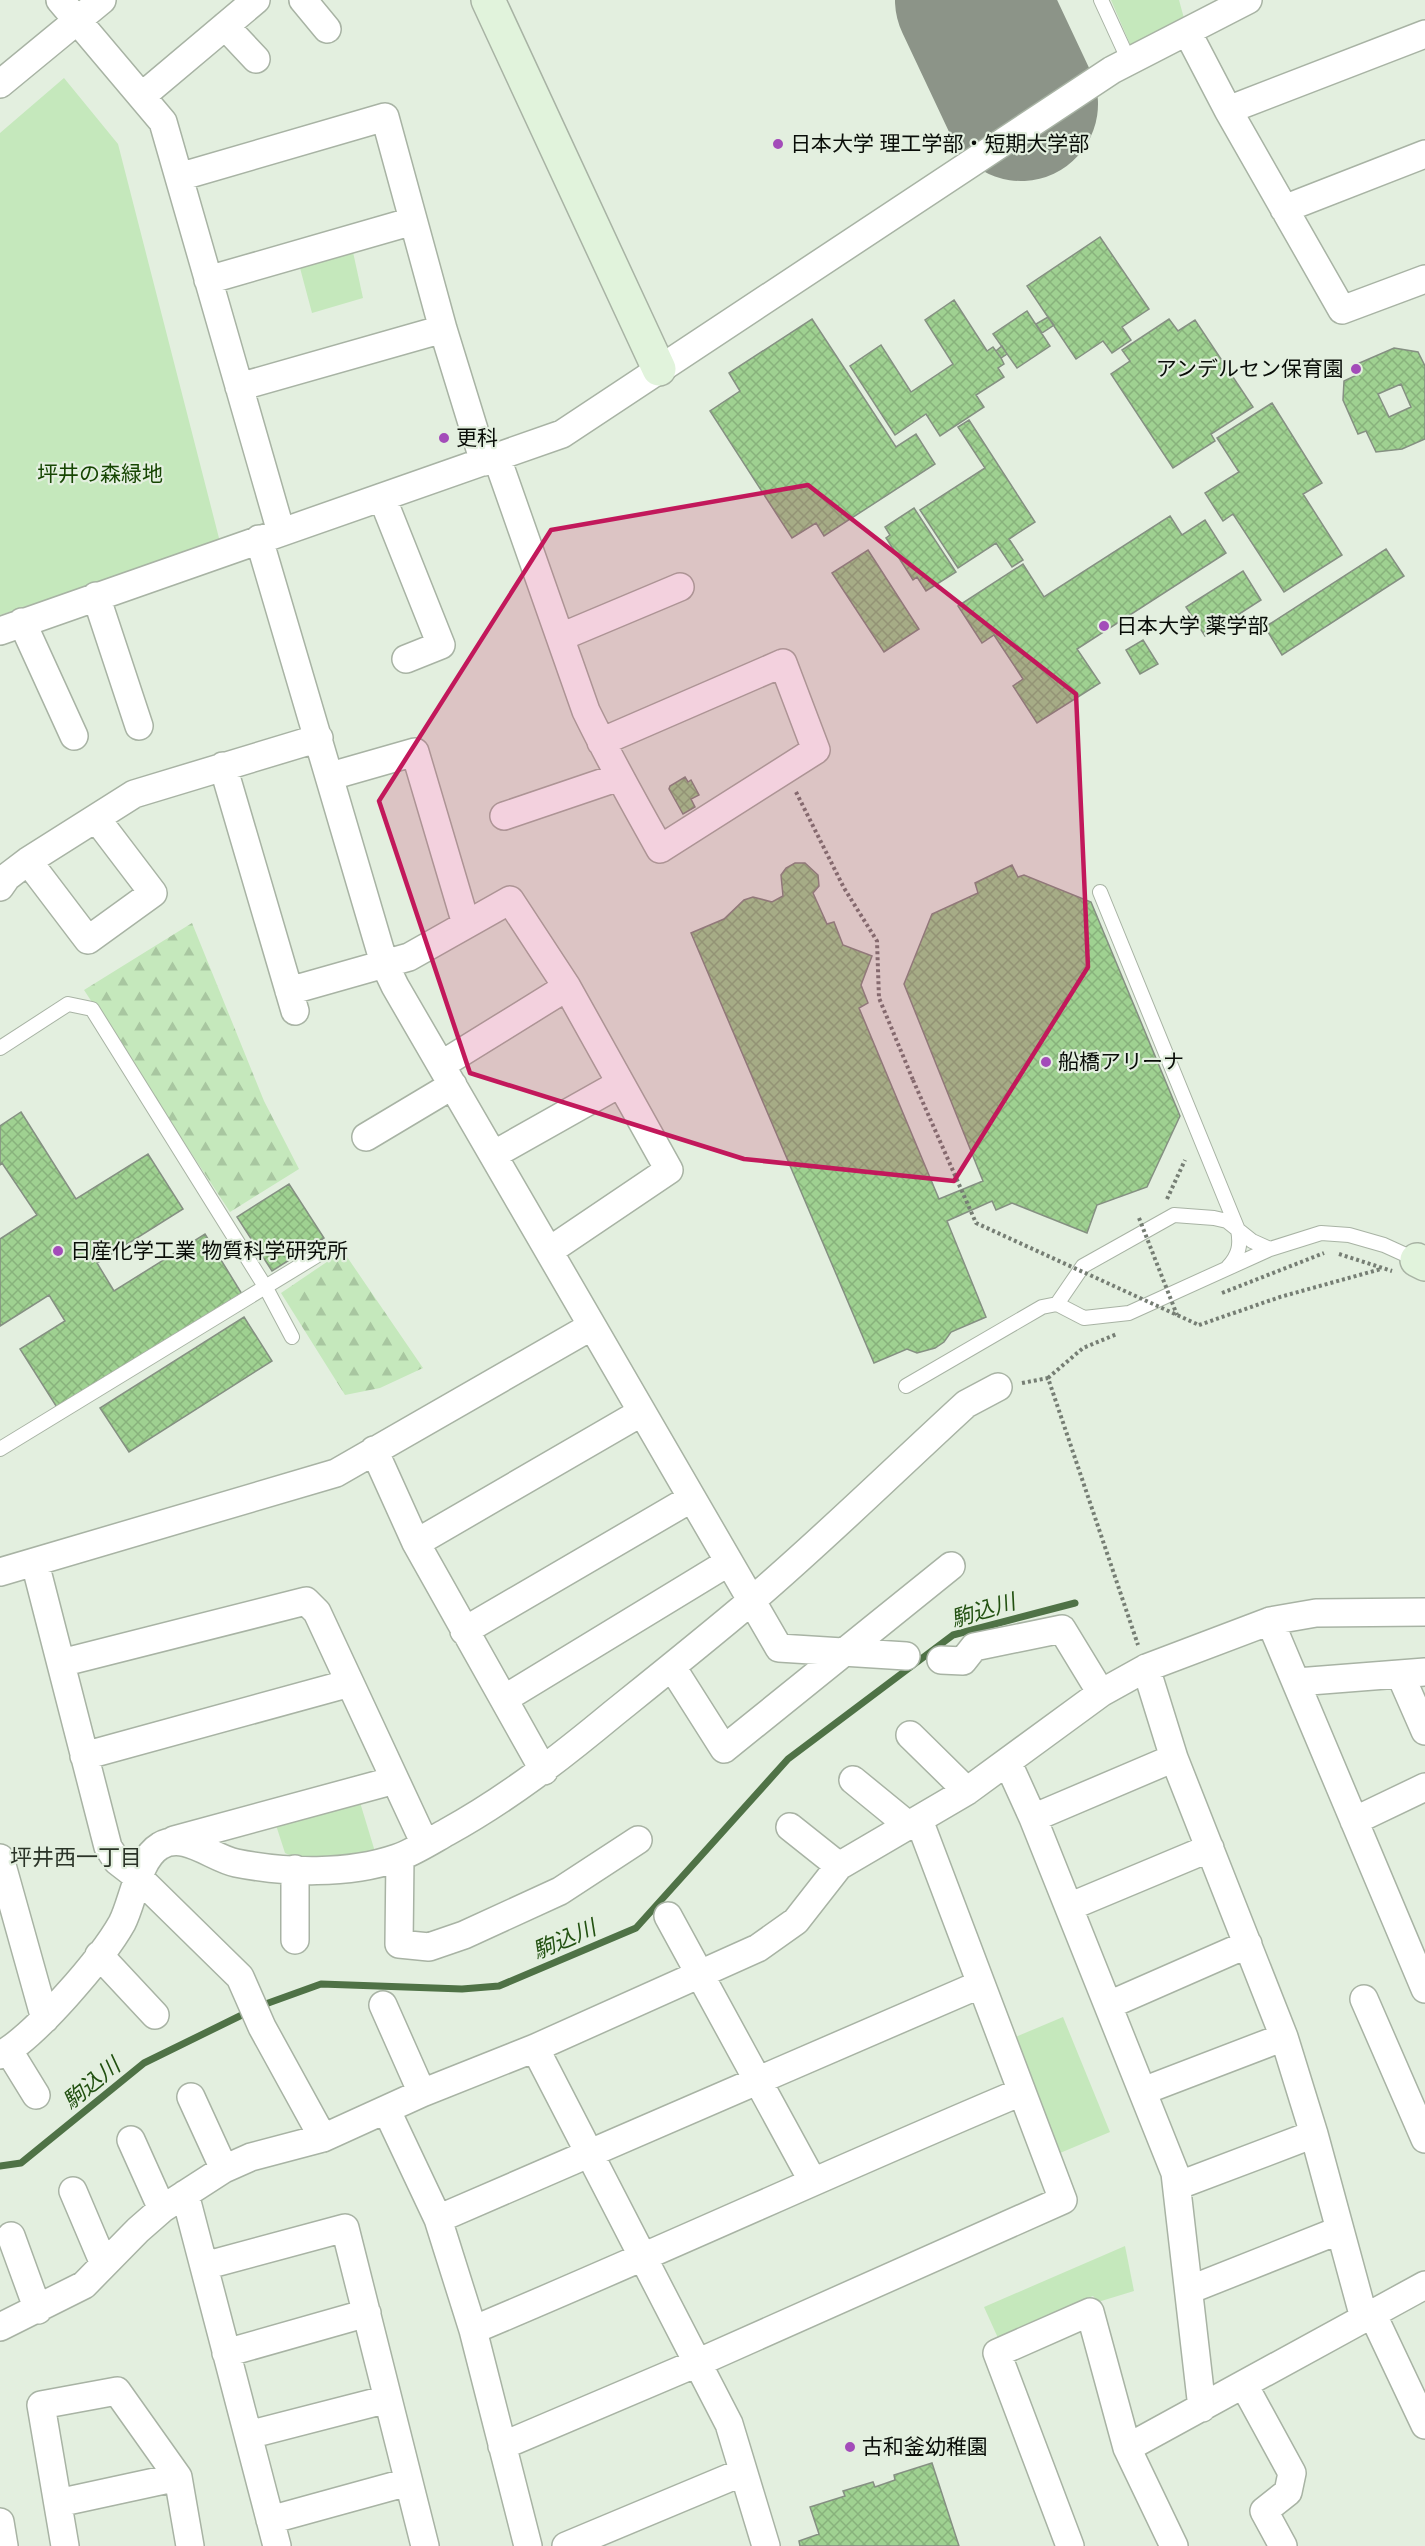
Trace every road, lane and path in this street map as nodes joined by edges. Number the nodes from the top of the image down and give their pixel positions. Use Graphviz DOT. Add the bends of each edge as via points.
graph roads {
  1 [pos="60,0"];
  2 [pos="102,0"];
  3 [pos="256,0"];
  4 [pos="303,0"];
  5 [pos="488,0"];
  6 [pos="1101,0"];
  7 [pos="1248,0"];
  8 [pos="78,21"];
  9 [pos="225,26"];
  10 [pos="327,29"];
  11 [pos="1425,34"];
  12 [pos="1191,39"];
  13 [pos="256,59"];
  14 [pos="1130,61"];
  15 [pos="0,84"];
  16 [pos="142,96"];
  17 [pos="1228,110"];
  18 [pos="1425,154"];
  19 [pos="179,177"];
  20 [pos="1284,209"];
  21 [pos="413,221"];
  22 [pos="1425,279"];
  23 [pos="208,280"];
  24 [pos="443,329"];
  25 [pos="659,369"];
  26 [pos="239,387"];
  27 [pos="490,460"];
  28 [pos="382,497"];
  29 [pos="270,536"];
  30 [pos="680,587"];
  31 [pos="96,596"];
  32 [pos="11,627"];
  33 [pos="561,637"];
  34 [pos="406,659"];
  35 [pos="139,726"];
  36 [pos="74,736"];
  37 [pos="319,738"];
  38 [pos="601,742"];
  39 [pos="223,766"];
  40 [pos="785,770"];
  41 [pos="331,776"];
  42 [pos="619,777"];
  43 [pos="504,816"];
  44 [pos="96,818"];
  45 [pos="28,861"];
  46 [pos="0,887"];
  47 [pos="1100,892"];
  48 [pos="466,924"];
  49 [pos="384,963"];
  50 [pos="567,987"];
  51 [pos="0,1048"];
  52 [pos="447,1075"];
  53 [pos="619,1084"];
  54 [pos="366,1137"];
  55 [pos="493,1155"];
  56 [pos="1139,1218"];
  57 [pos="1238,1230"];
  58 [pos="1270,1249"];
  59 [pos="549,1251"];
  60 [pos="321,1253"];
  61 [pos="1414,1266"];
  62 [pos="1383,1268"];
  63 [pos="1226,1269"];
  64 [pos="266,1288"];
  65 [pos="1212,1297"];
  66 [pos="1057,1304"];
  67 [pos="1180,1310"];
  68 [pos="1178,1315"];
  69 [pos="1158,1318"];
  70 [pos="592,1326"];
  71 [pos="1126,1331"];
  72 [pos="292,1337"];
  73 [pos="1048,1378"];
  74 [pos="906,1386"];
  75 [pos="998,1388"];
  76 [pos="642,1412"];
  77 [pos="0,1449"];
  78 [pos="374,1450"];
  79 [pos="692,1498"];
  80 [pos="416,1543"];
  81 [pos="729,1562"];
  82 [pos="35,1563"];
  83 [pos="951,1566"];
  84 [pos="0,1572"];
  85 [pos="752,1600"];
  86 [pos="1425,1612"];
  87 [pos="1270,1621"];
  88 [pos="464,1631"];
  89 [pos="845,1652"];
  90 [pos="906,1656"];
  91 [pos="941,1660"];
  92 [pos="61,1663"];
  93 [pos="672,1667"];
  94 [pos="1146,1668"];
  95 [pos="1413,1673"];
  96 [pos="1297,1682"];
  97 [pos="350,1683"];
  98 [pos="1101,1693"];
  99 [pos="504,1699"];
  100 [pos="1425,1731"];
  101 [pos="910,1735"];
  102 [pos="84,1756"];
  103 [pos="1174,1758"];
  104 [pos="1008,1763"];
  105 [pos="544,1771"];
  106 [pos="853,1779"];
  107 [pos="395,1780"];
  108 [pos="1425,1787"];
  109 [pos="967,1791"];
  110 [pos="1034,1818"];
  111 [pos="1354,1821"];
  112 [pos="913,1823"];
  113 [pos="790,1827"];
  114 [pos="638,1840"];
  115 [pos="172,1841"];
  116 [pos="425,1844"];
  117 [pos="1210,1848"];
  118 [pos="400,1857"];
  119 [pos="839,1866"];
  120 [pos="295,1869"];
  121 [pos="2,1875"];
  122 [pos="139,1878"];
  123 [pos="1069,1907"];
  124 [pos="668,1917"];
  125 [pos="295,1940"];
  126 [pos="1248,1944"];
  127 [pos="99,1955"];
  128 [pos="1422,1972"];
  129 [pos="698,1975"];
  130 [pos="981,1984"];
  131 [pos="1364,1999"];
  132 [pos="383,2005"];
  133 [pos="1109,2005"];
  134 [pos="155,2015"];
  135 [pos="45,2019"];
  136 [pos="1284,2037"];
  137 [pos="535,2048"];
  138 [pos="4,2053"];
  139 [pos="758,2080"];
  140 [pos="1143,2091"];
  141 [pos="1021,2092"];
  142 [pos="422,2093"];
  143 [pos="36,2095"];
  144 [pos="191,2097"];
  145 [pos="387,2111"];
  146 [pos="1314,2134"];
  147 [pos="323,2138"];
  148 [pos="1425,2139"];
  149 [pos="131,2140"];
  150 [pos="588,2153"];
  151 [pos="224,2169"];
  152 [pos="812,2180"];
  153 [pos="1177,2186"];
  154 [pos="73,2191"];
  155 [pos="185,2194"];
  156 [pos="162,2209"];
  157 [pos="438,2219"];
  158 [pos="1340,2230"];
  159 [pos="11,2236"];
  160 [pos="643,2259"];
  161 [pos="104,2264"];
  162 [pos="204,2266"];
  163 [pos="1425,2285"];
  164 [pos="1189,2290"];
  165 [pos="39,2310"];
  166 [pos="367,2313"];
  167 [pos="1368,2316"];
  168 [pos="0,2327"];
  169 [pos="473,2330"];
  170 [pos="226,2353"];
  171 [pos="697,2363"];
  172 [pos="1244,2385"];
  173 [pos="388,2400"];
  174 [pos="1202,2408"];
  175 [pos="1425,2426"];
  176 [pos="248,2435"];
  177 [pos="502,2446"];
  178 [pos="1127,2448"];
  179 [pos="743,2472"];
  180 [pos="178,2477"];
  181 [pos="408,2482"];
  182 [pos="58,2503"];
  183 [pos="270,2520"];
  184 [pos="65,2546"];
  185 [pos="190,2546"];
  186 [pos="277,2546"];
  187 [pos="425,2546"];
  188 [pos="528,2546"];
  189 [pos="566,2546"];
  190 [pos="766,2546"];
  191 [pos="1070,2546"];
  192 [pos="1174,2546"];
  193 [pos="1283,2546"];
  1 -- 8 [label="street"];
  2 -- 8 [label="street"];
  3 -- 9 [label="street"];
  4 -- 10 [label="street"];
  5 -- 25 [label="street"];
  6 -- 14 [label="lane"];
  7 -- 14 [label="street"];
  8 -- 15 [label="street"];
  8 -- 16 [label="street"];
  9 -- 13 [label="street"];
  9 -- 16 [label="street"];
  11 -- 17 [label="street"];
  12 -- 17 [label="street"];
  14 -- 25 [label="street"];
  16 -- 19 [label="street" via="162,122"];
  17 -- 20 [label="street"];
  18 -- 20 [label="street"];
  19 -- 21 [label="street" via="385,117"];
  19 -- 23 [label="street"];
  20 -- 22 [label="street" via="1342,310"];
  21 -- 23 [label="street"];
  21 -- 24 [label="street"];
  23 -- 26 [label="street"];
  24 -- 26 [label="street"];
  24 -- 27 [label="street"];
  25 -- 27 [label="street" via="562,434"];
  26 -- 29 [label="street"];
  27 -- 28 [label="street"];
  27 -- 33 [label="street"];
  28 -- 29 [label="street"];
  28 -- 34 [label="street" via="441,645"];
  29 -- 31 [label="street"];
  29 -- 37 [label="street"];
  30 -- 33 [label="street"];
  31 -- 32 [label="street"];
  31 -- 35 [label="street"];
  32 -- 36 [label="street"];
  33 -- 38 [label="street"];
  37 -- 39 [label="street"];
  37 -- 41 [label="street"];
  38 -- 40 [label="street" via="783,663 816,750"];
  38 -- 42 [label="street"];
  39 -- 44 [label="street" via="134,794"];
  39 -- 49 [label="street" via="292,1001"];
  40 -- 42 [label="street" via="660,849"];
  40 -- 68 [label="path, bridge" via="844,888 878,941 879,998 976,1223"];
  41 -- 48 [label="street" via="415,752"];
  41 -- 49 [label="street"];
  42 -- 43 [label="street"];
  44 -- 45 [label="street"];
  44 -- 45 [label="street" via="153,893 88,940"];
  45 -- 46 [label="street"];
  47 -- 57 [label="lane"];
  48 -- 49 [label="street" via="410,957"];
  48 -- 50 [label="street" via="510,900"];
  49 -- 52 [label="street"];
  50 -- 52 [label="street"];
  50 -- 53 [label="street"];
  51 -- 64 [label="lane" via="68,1004 92,1009"];
  52 -- 54 [label="street"];
  52 -- 55 [label="street"];
  53 -- 55 [label="street"];
  53 -- 59 [label="street" via="669,1170"];
  55 -- 59 [label="street"];
  56 -- 68 [label="path, bridge"];
  57 -- 58 [label="lane"];
  57 -- 63 [label="lane" via="1239,1248"];
  57 -- 66 [label="lane" via="1227,1221 1174,1215 1083,1266"];
  58 -- 61 [label="lane" via="1321,1233 1349,1235 1384,1245"];
  58 -- 63 [label="lane"];
  59 -- 70 [label="street"];
  60 -- 64 [label="lane"];
  61 -- 62 [label="path"];
  62 -- 65 [label="path" via="1330,1251"];
  62 -- 68 [label="path, bridge" via="1198,1325"];
  63 -- 66 [label="lane" via="1129,1313 1084,1318"];
  64 -- 72 [label="lane"];
  64 -- 77 [label="lane"];
  66 -- 74 [label="lane" via="1042,1307"];
  67 -- 69 [label="path"];
  70 -- 76 [label="street"];
  70 -- 78 [label="street"];
  71 -- 73 [label="path" via="1083,1348"];
  73 -- 75 [label="path"];
  73 -- 94 [label="path"];
  75 -- 85 [label="street" via="966,1404"];
  76 -- 79 [label="street"];
  76 -- 80 [label="street"];
  78 -- 80 [label="street"];
  78 -- 82 [label="street" via="336,1473"];
  79 -- 81 [label="street"];
  79 -- 88 [label="street"];
  80 -- 88 [label="street"];
  81 -- 85 [label="street"];
  81 -- 99 [label="street"];
  82 -- 84 [label="street"];
  82 -- 92 [label="street"];
  83 -- 89 [label="street"];
  85 -- 89 [label="street" via="779,1648"];
  85 -- 93 [label="street"];
  86 -- 87 [label="street" via="1316,1613"];
  87 -- 94 [label="street"];
  87 -- 96 [label="street"];
  88 -- 99 [label="street"];
  89 -- 90 [label="street"];
  89 -- 93 [label="street" via="724,1749"];
  91 -- 98 [label="street" via="963,1661 974,1647 1062,1629"];
  92 -- 97 [label="street" via="306,1601 317,1612"];
  92 -- 102 [label="street"];
  93 -- 105 [label="street"];
  94 -- 98 [label="street"];
  94 -- 103 [label="street"];
  95 -- 96 [label="street"];
  95 -- 100 [label="street"];
  96 -- 111 [label="street"];
  97 -- 102 [label="street"];
  97 -- 107 [label="street"];
  98 -- 104 [label="street"];
  99 -- 105 [label="street"];
  101 -- 109 [label="street"];
  102 -- 122 [label="street" via="108,1847 117,1861"];
  103 -- 110 [label="street"];
  103 -- 117 [label="street"];
  104 -- 109 [label="street"];
  104 -- 110 [label="street"];
  105 -- 116 [label="street"];
  106 -- 112 [label="street"];
  107 -- 115 [label="street"];
  107 -- 116 [label="street"];
  108 -- 111 [label="street"];
  109 -- 112 [label="street"];
  110 -- 123 [label="street"];
  111 -- 128 [label="street"];
  112 -- 119 [label="street"];
  112 -- 130 [label="street"];
  113 -- 119 [label="street"];
  114 -- 118 [label="street" via="561,1891 429,1947 399,1944"];
  115 -- 120 [label="street" via="196,1846 234,1863"];
  115 -- 122 [label="street" via="153,1850"];
  116 -- 118 [label="street"];
  117 -- 123 [label="street"];
  117 -- 126 [label="street"];
  118 -- 120 [label="street" via="364,1866"];
  119 -- 129 [label="street" via="796,1921 758,1948"];
  120 -- 125 [label="street"];
  121 -- 135 [label="street"];
  122 -- 127 [label="street" via="129,1896 124,1918"];
  122 -- 147 [label="street" via="240,1977 262,2027"];
  123 -- 133 [label="street"];
  124 -- 129 [label="street"];
  126 -- 133 [label="street"];
  126 -- 136 [label="street"];
  127 -- 134 [label="street"];
  127 -- 135 [label="street"];
  129 -- 137 [label="street"];
  129 -- 139 [label="street"];
  130 -- 139 [label="street"];
  130 -- 141 [label="street"];
  131 -- 148 [label="street"];
  132 -- 142 [label="street"];
  133 -- 140 [label="street"];
  135 -- 138 [label="street"];
  136 -- 140 [label="street"];
  136 -- 146 [label="street"];
  137 -- 142 [label="street"];
  137 -- 150 [label="street"];
  138 -- 143 [label="street"];
  139 -- 150 [label="street"];
  139 -- 152 [label="street"];
  140 -- 153 [label="street"];
  141 -- 152 [label="street"];
  141 -- 171 [label="street" via="1062,2200"];
  142 -- 145 [label="street"];
  144 -- 151 [label="street"];
  145 -- 147 [label="street"];
  145 -- 157 [label="street"];
  146 -- 153 [label="street"];
  146 -- 158 [label="street"];
  147 -- 151 [label="street" via="251,2157"];
  149 -- 156 [label="street"];
  150 -- 157 [label="street"];
  150 -- 160 [label="street"];
  151 -- 155 [label="street"];
  152 -- 160 [label="street"];
  153 -- 164 [label="street"];
  154 -- 161 [label="street"];
  155 -- 156 [label="street"];
  155 -- 162 [label="street"];
  156 -- 161 [label="street"];
  157 -- 169 [label="street"];
  158 -- 164 [label="street"];
  158 -- 167 [label="street"];
  159 -- 165 [label="street"];
  160 -- 169 [label="street"];
  160 -- 171 [label="street"];
  161 -- 165 [label="street" via="84,2286"];
  162 -- 166 [label="street" via="345,2228"];
  162 -- 170 [label="street"];
  163 -- 167 [label="street"];
  164 -- 174 [label="street"];
  165 -- 168 [label="street"];
  166 -- 170 [label="street"];
  166 -- 173 [label="street"];
  167 -- 172 [label="street"];
  167 -- 175 [label="street"];
  169 -- 177 [label="street"];
  170 -- 176 [label="street"];
  171 -- 177 [label="street"];
  171 -- 179 [label="street" via="729,2424"];
  172 -- 174 [label="street"];
  172 -- 193 [label="street" via="1292,2473 1288,2492 1264,2511"];
  173 -- 176 [label="street"];
  173 -- 181 [label="street"];
  174 -- 178 [label="street"];
  176 -- 183 [label="street"];
  177 -- 188 [label="street"];
  178 -- 191 [label="street" via="1090,2312 997,2353"];
  178 -- 192 [label="street"];
  179 -- 189 [label="street"];
  179 -- 190 [label="street"];
  180 -- 182 [label="street"];
  180 -- 182 [label="street" via="117,2391 41,2405"];
  180 -- 185 [label="street"];
  181 -- 183 [label="street"];
  181 -- 187 [label="street"];
  182 -- 184 [label="street"];
  183 -- 186 [label="street"];
}
